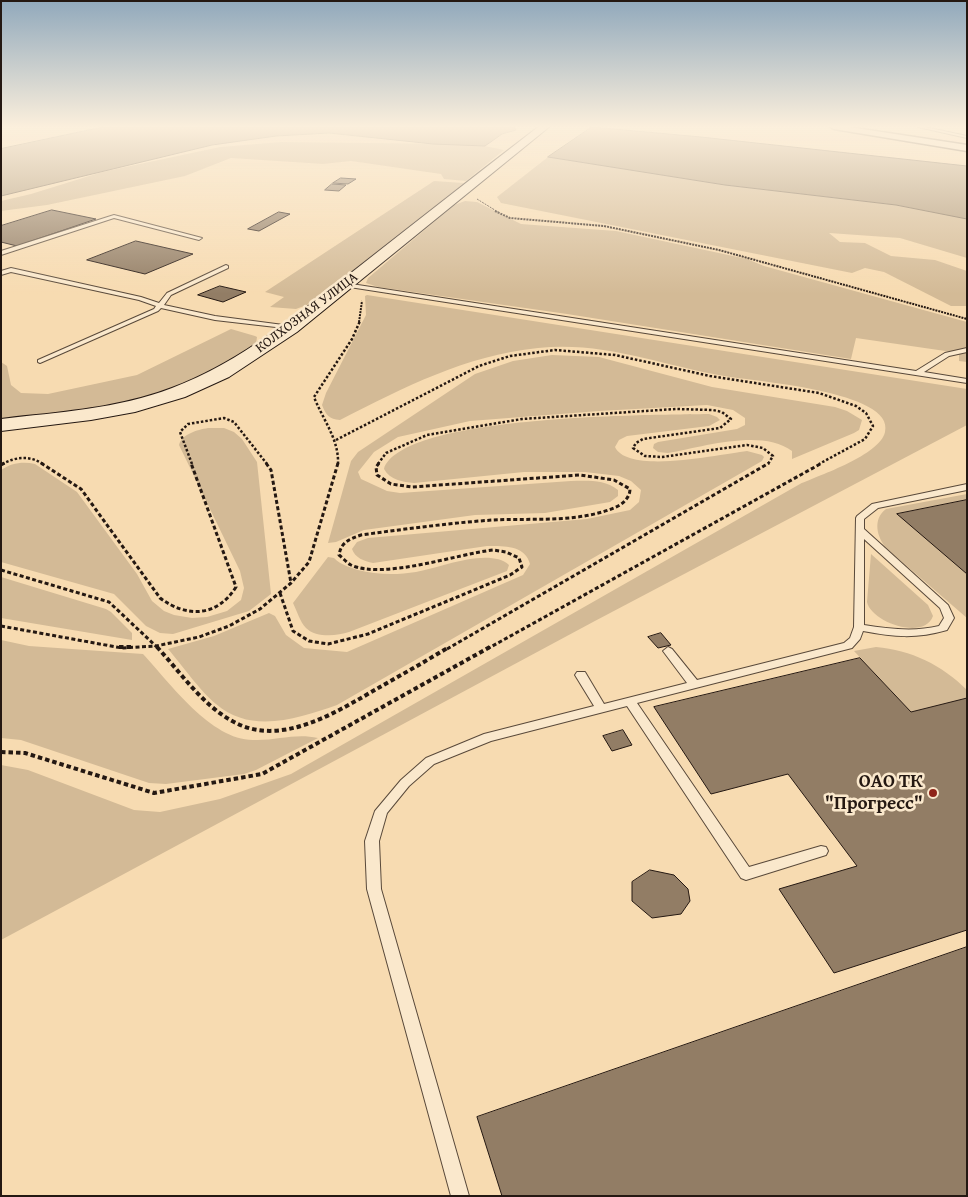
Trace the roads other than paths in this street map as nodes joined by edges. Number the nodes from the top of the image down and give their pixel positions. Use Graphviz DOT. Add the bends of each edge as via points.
graph roads {
  1 [pos="471,183"];
  2 [pos="199,238"];
  3 [pos="3,251"];
  4 [pos="226,267"];
  5 [pos="1,273"];
  6 [pos="351,286"];
  7 [pos="159,306"];
  8 [pos="291,328"];
  9 [pos="967,350"];
  10 [pos="40,361"];
  11 [pos="918,373"];
  12 [pos="967,381"];
  13 [pos="1,425"];
  14 [pos="967,487"];
  15 [pos="861,531"];
  16 [pos="859,627"];
  17 [pos="668,651"];
  18 [pos="581,675"];
  19 [pos="695,685"];
  20 [pos="630,701"];
  21 [pos="601,708"];
  22 [pos="821,851"];
  23 [pos="460,1196"];
  1 -- 6 [label="main road, КОЛХОЗНАЯ УЛИЦА"];
  2 -- 3 [label="lane" via="114,216"];
  4 -- 7 [label="lane" via="169,294"];
  5 -- 7 [label="lane" via="11,270 141,299"];
  6 -- 8 [label="main road, КОЛХОЗНАЯ УЛИЦА"];
  6 -- 11 [label="lane"];
  7 -- 8 [label="lane" via="203,316"];
  7 -- 10 [label="lane"];
  8 -- 13 [label="main road, КОЛХОЗНАЯ УЛИЦА" via="256,352 178,393 93,414"];
  9 -- 11 [label="lane" via="947,354"];
  11 -- 12 [label="lane"];
  14 -- 15 [label="lane" via="875,506 860,518"];
  15 -- 16 [label="lane"];
  15 -- 16 [label="lane" via="944,606 949,618 943,628 922,634"];
  16 -- 19 [label="lane" via="855,639 848,646"];
  17 -- 19 [label="lane"];
  18 -- 21 [label="lane"];
  19 -- 20 [label="lane"];
  20 -- 21 [label="lane"];
  20 -- 22 [label="lane" via="746,874"];
  21 -- 23 [label="lane" via="488,736 430,761 381,811 372,842 374,889"];
}
